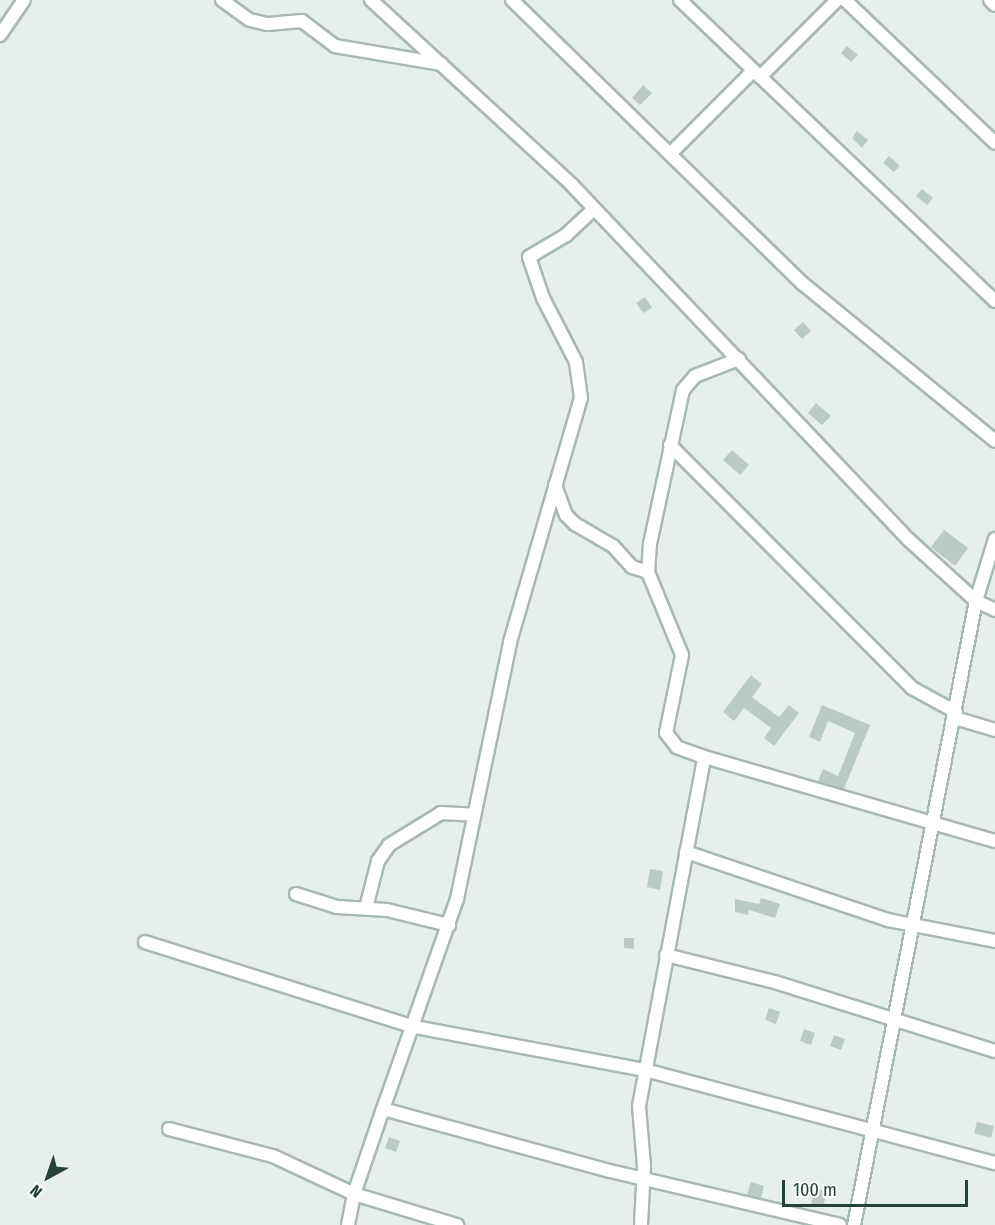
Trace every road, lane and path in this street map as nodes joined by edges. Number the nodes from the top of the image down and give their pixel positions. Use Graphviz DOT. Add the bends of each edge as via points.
graph roads {
  1 [pos="24,0"];
  2 [pos="222,0"];
  3 [pos="371,0"];
  4 [pos="512,0"];
  5 [pos="680,0"];
  6 [pos="837,0"];
  7 [pos="845,0"];
  8 [pos="990,0"];
  9 [pos="995,5"];
  10 [pos="0,35"];
  11 [pos="442,64"];
  12 [pos="757,74"];
  13 [pos="995,143"];
  14 [pos="670,153"];
  15 [pos="594,209"];
  16 [pos="995,301"];
  17 [pos="739,360"];
  18 [pos="995,441"];
  19 [pos="670,445"];
  20 [pos="555,485"];
  21 [pos="548,512"];
  22 [pos="566,515"];
  23 [pos="995,539"];
  24 [pos="648,572"];
  25 [pos="976,601"];
  26 [pos="995,610"];
  27 [pos="956,715"];
  28 [pos="995,730"];
  29 [pos="704,757"];
  30 [pos="474,815"];
  31 [pos="935,824"];
  32 [pos="995,841"];
  33 [pos="686,852"];
  34 [pos="296,894"];
  35 [pos="366,908"];
  36 [pos="915,924"];
  37 [pos="449,925"];
  38 [pos="995,940"];
  39 [pos="145,942"];
  40 [pos="666,956"];
  41 [pos="894,1022"];
  42 [pos="415,1026"];
  43 [pos="995,1051"];
  44 [pos="645,1070"];
  45 [pos="383,1109"];
  46 [pos="872,1128"];
  47 [pos="169,1129"];
  48 [pos="995,1163"];
  49 [pos="643,1179"];
  50 [pos="354,1194"];
  51 [pos="348,1225"];
  52 [pos="457,1225"];
  53 [pos="641,1225"];
  54 [pos="840,1225"];
  55 [pos="854,1225"];
  1 -- 10 [label="street"];
  2 -- 11 [label="street" via="250,20 268,24 302,21 335,46"];
  3 -- 11 [label="street"];
  4 -- 14 [label="street"];
  5 -- 12 [label="street"];
  6 -- 12 [label="street"];
  7 -- 13 [label="street"];
  8 -- 9 [label="street"];
  11 -- 15 [label="street"];
  12 -- 14 [label="street"];
  12 -- 16 [label="street"];
  14 -- 18 [label="street" via="802,283"];
  15 -- 17 [label="street"];
  15 -- 20 [label="street" via="566,234 529,257 543,298 582,381 581,398"];
  17 -- 19 [label="street" via="702,372 687,384 680,396"];
  17 -- 25 [label="street" via="909,540"];
  19 -- 24 [label="street"];
  19 -- 27 [label="street" via="912,688"];
  20 -- 21 [label="street"];
  20 -- 22 [label="street"];
  21 -- 22 [label="street"];
  21 -- 30 [label="street" via="510,642"];
  22 -- 24 [label="street" via="613,546 632,567"];
  23 -- 25 [label="street"];
  24 -- 29 [label="street" via="682,655 666,733 676,747"];
  25 -- 26 [label="street"];
  25 -- 27 [label="street"];
  27 -- 28 [label="street"];
  27 -- 31 [label="street"];
  29 -- 31 [label="street"];
  29 -- 33 [label="street"];
  30 -- 35 [label="street" via="441,813 389,844 378,861"];
  30 -- 37 [label="street"];
  31 -- 32 [label="street"];
  31 -- 36 [label="street"];
  33 -- 36 [label="street" via="845,907"];
  33 -- 40 [label="street"];
  34 -- 35 [label="street" via="337,907"];
  35 -- 37 [label="street"];
  36 -- 38 [label="street"];
  36 -- 41 [label="street"];
  37 -- 42 [label="street"];
  39 -- 42 [label="street"];
  40 -- 41 [label="street" via="778,983"];
  40 -- 44 [label="street"];
  41 -- 43 [label="street"];
  41 -- 46 [label="street"];
  42 -- 44 [label="street"];
  42 -- 45 [label="street"];
  44 -- 46 [label="street"];
  44 -- 49 [label="street" via="639,1106"];
  45 -- 49 [label="street"];
  45 -- 50 [label="street"];
  46 -- 48 [label="street"];
  46 -- 55 [label="street"];
  47 -- 50 [label="street" via="273,1156"];
  49 -- 53 [label="street"];
  49 -- 54 [label="street"];
  50 -- 51 [label="street"];
  50 -- 52 [label="street"];
}
